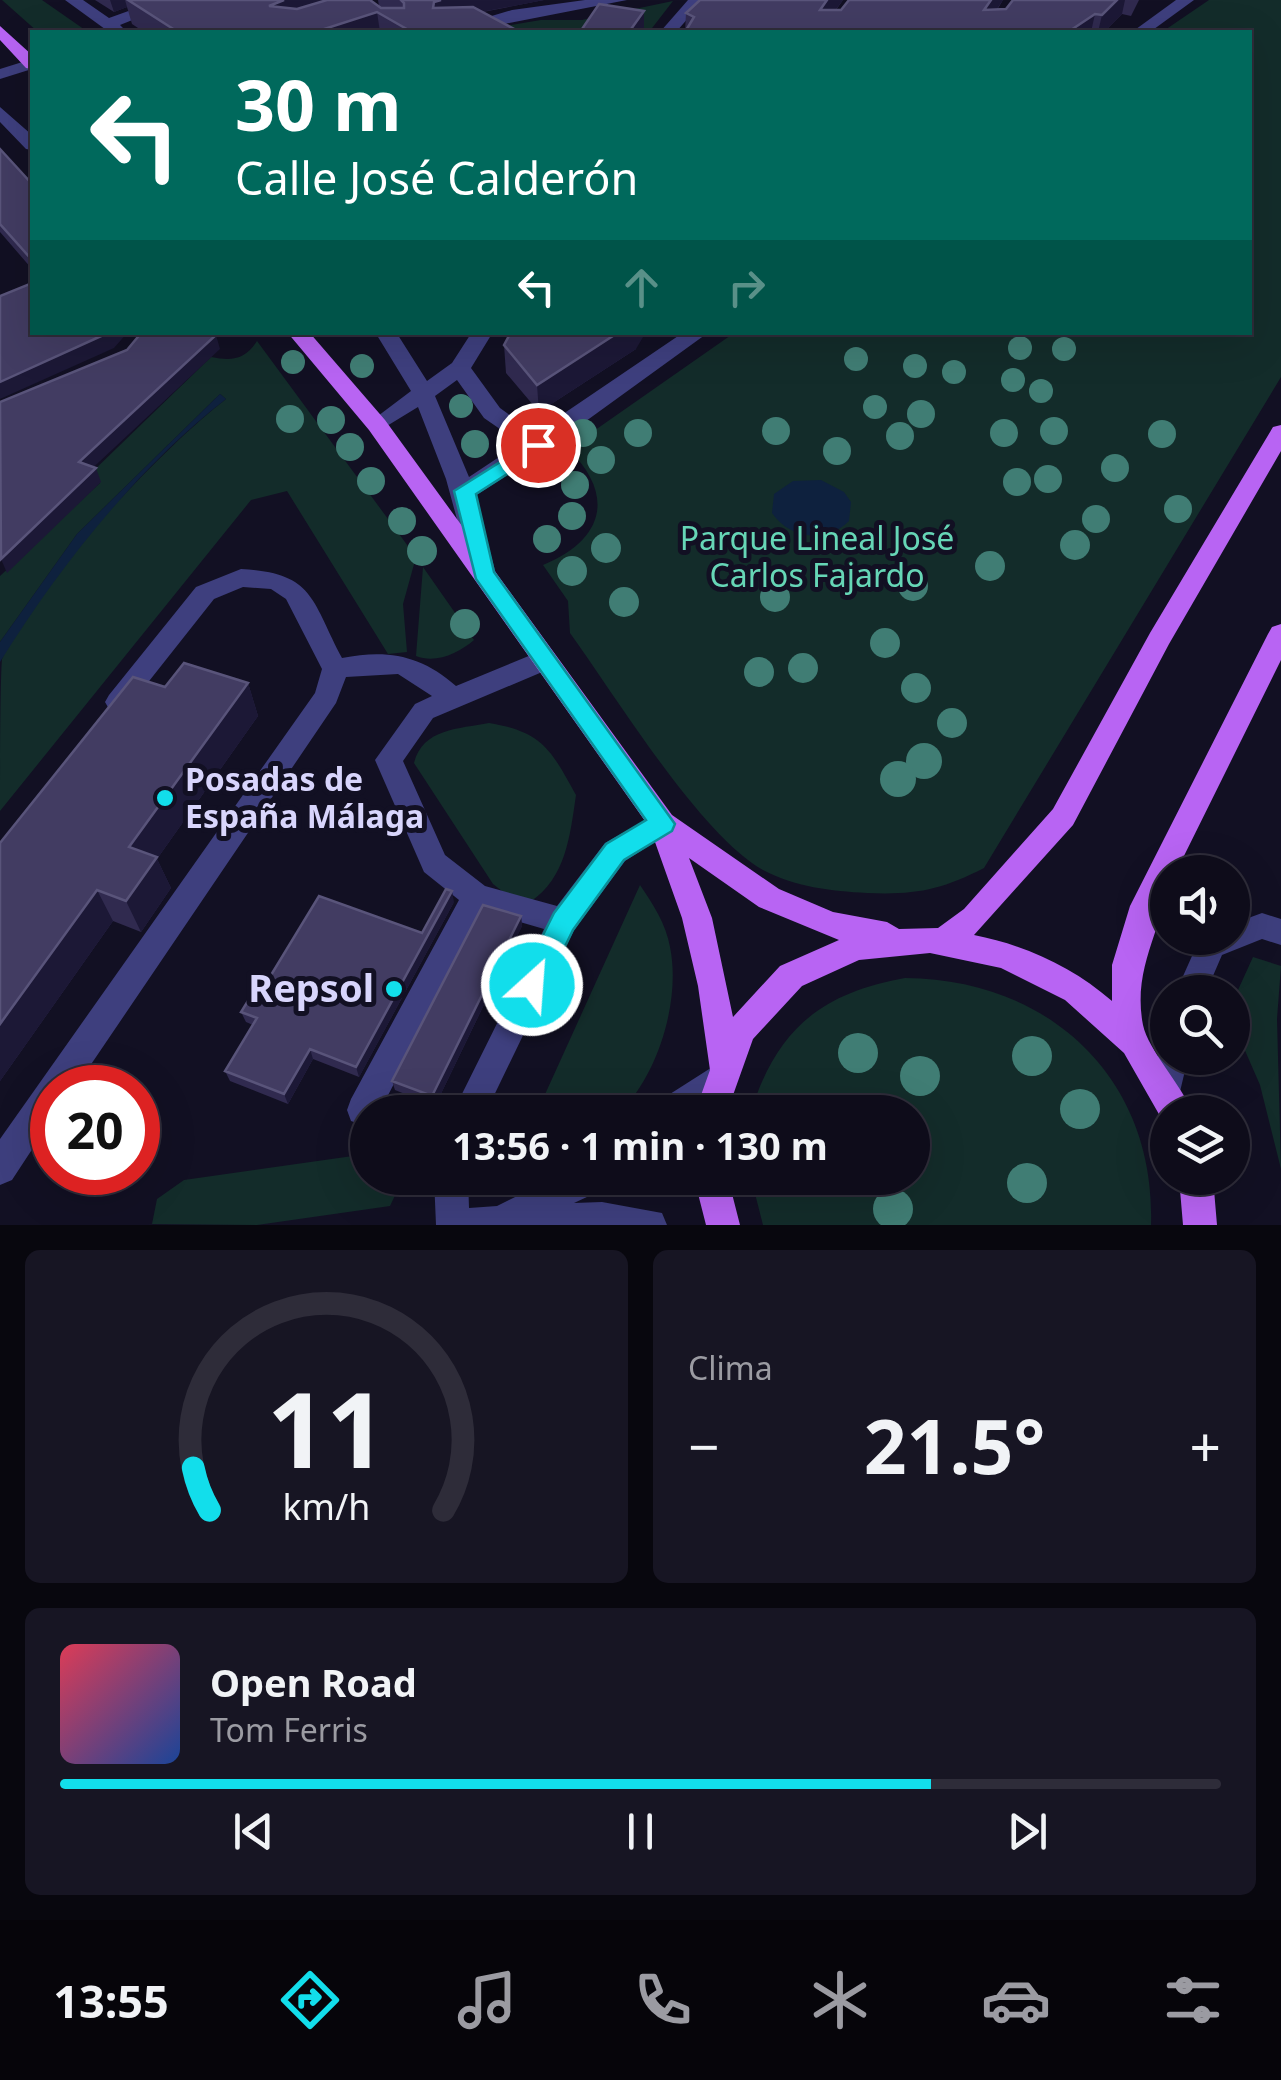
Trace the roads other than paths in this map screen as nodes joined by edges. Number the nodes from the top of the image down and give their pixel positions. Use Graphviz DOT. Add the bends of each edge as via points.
graph roads {
  1 [pos="73,0"];
  2 [pos="174,0"];
  3 [pos="619,0"];
  4 [pos="696,0"];
  5 [pos="1186,0"];
  6 [pos="114,28"];
  7 [pos="454,30"];
  8 [pos="670,30"];
  9 [pos="1143,30"];
  10 [pos="0,31"];
  11 [pos="30,62"];
  12 [pos="30,65"];
  13 [pos="0,74"];
  14 [pos="0,112"];
  15 [pos="30,144"];
  16 [pos="300,335"];
  17 [pos="387,335"];
  18 [pos="481,335"];
  19 [pos="678,341"];
  20 [pos="460,368"];
  21 [pos="423,395"];
  22 [pos="376,425"];
  23 [pos="1281,432"];
  24 [pos="538,445"];
  25 [pos="465,491"];
  26 [pos="484,574"];
  27 [pos="1281,634"];
  28 [pos="545,660"];
  29 [pos="335,669"];
  30 [pos="450,697"];
  31 [pos="96,729"];
  32 [pos="662,824"];
  33 [pos="476,896"];
  34 [pos="563,922"];
  35 [pos="1281,932"];
  36 [pos="902,938"];
  37 [pos="948,938"];
  38 [pos="1198,975"];
  39 [pos="1127,1032"];
  40 [pos="71,1065"];
  41 [pos="720,1070"];
  42 [pos="1172,1086"];
  43 [pos="372,1095"];
  44 [pos="478,1095"];
  45 [pos="691,1095"];
  46 [pos="715,1095"];
  47 [pos="30,1125"];
  48 [pos="0,1168"];
  49 [pos="452,1195"];
  50 [pos="550,1195"];
  51 [pos="715,1195"];
  52 [pos="1197,1195"];
  53 [pos="484,1223"];
  54 [pos="453,1225"];
  55 [pos="650,1225"];
  56 [pos="723,1225"];
  57 [pos="1200,1225"];
  1 -- 6 [label="street"];
  2 -- 6 [label="street"];
  3 -- 7 [label="street"];
  4 -- 8 [label="street"];
  5 -- 9 [label="street"];
  10 -- 11 [label="main road"];
  12 -- 13 [label="street"];
  14 -- 15 [label="street"];
  16 -- 22 [label="main road"];
  17 -- 21 [label="street"];
  18 -- 20 [label="street"];
  19 -- 24 [label="street"];
  20 -- 21 [label="street"];
  20 -- 24 [label="street" via="492,413"];
  21 -- 22 [label="street"];
  21 -- 25 [label="street"];
  22 -- 26 [label="main road"];
  23 -- 37 [label="main road" via="1063,818"];
  24 -- 25 [label="street"];
  25 -- 26 [label="street"];
  26 -- 28 [label="main road"];
  27 -- 39 [label="main road" via="1145,906 1126,965"];
  28 -- 30 [label="street"];
  28 -- 32 [label="main road"];
  29 -- 30 [label="street" via="379,660 406,664 426,672"];
  29 -- 31 [label="street" via="296,592 276,580 241,578 204,593"];
  29 -- 40 [label="street" via="327,696"];
  30 -- 33 [label="street" via="424,711 389,760 434,864"];
  32 -- 34 [label="street" via="615,852"];
  32 -- 36 [label="main road" via="770,898 830,926"];
  32 -- 41 [label="main road" via="697,918 713,986"];
  33 -- 34 [label="street"];
  33 -- 43 [label="street"];
  34 -- 44 [label="street"];
  35 -- 38 [label="street" via="1262,926 1211,946"];
  36 -- 37 [label="main road"];
  36 -- 41 [label="main road" via="844,949 793,974 752,1013"];
  37 -- 39 [label="main road" via="1012,954 1073,986"];
  39 -- 42 [label="main road"];
  41 -- 45 [label="street"];
  41 -- 46 [label="main road"];
  47 -- 48 [label="street"];
  49 -- 54 [label="street"];
  50 -- 53 [label="street"];
  51 -- 56 [label="main road"];
  52 -- 57 [label="main road"];
  53 -- 55 [label="street" via="602,1219"];
}
